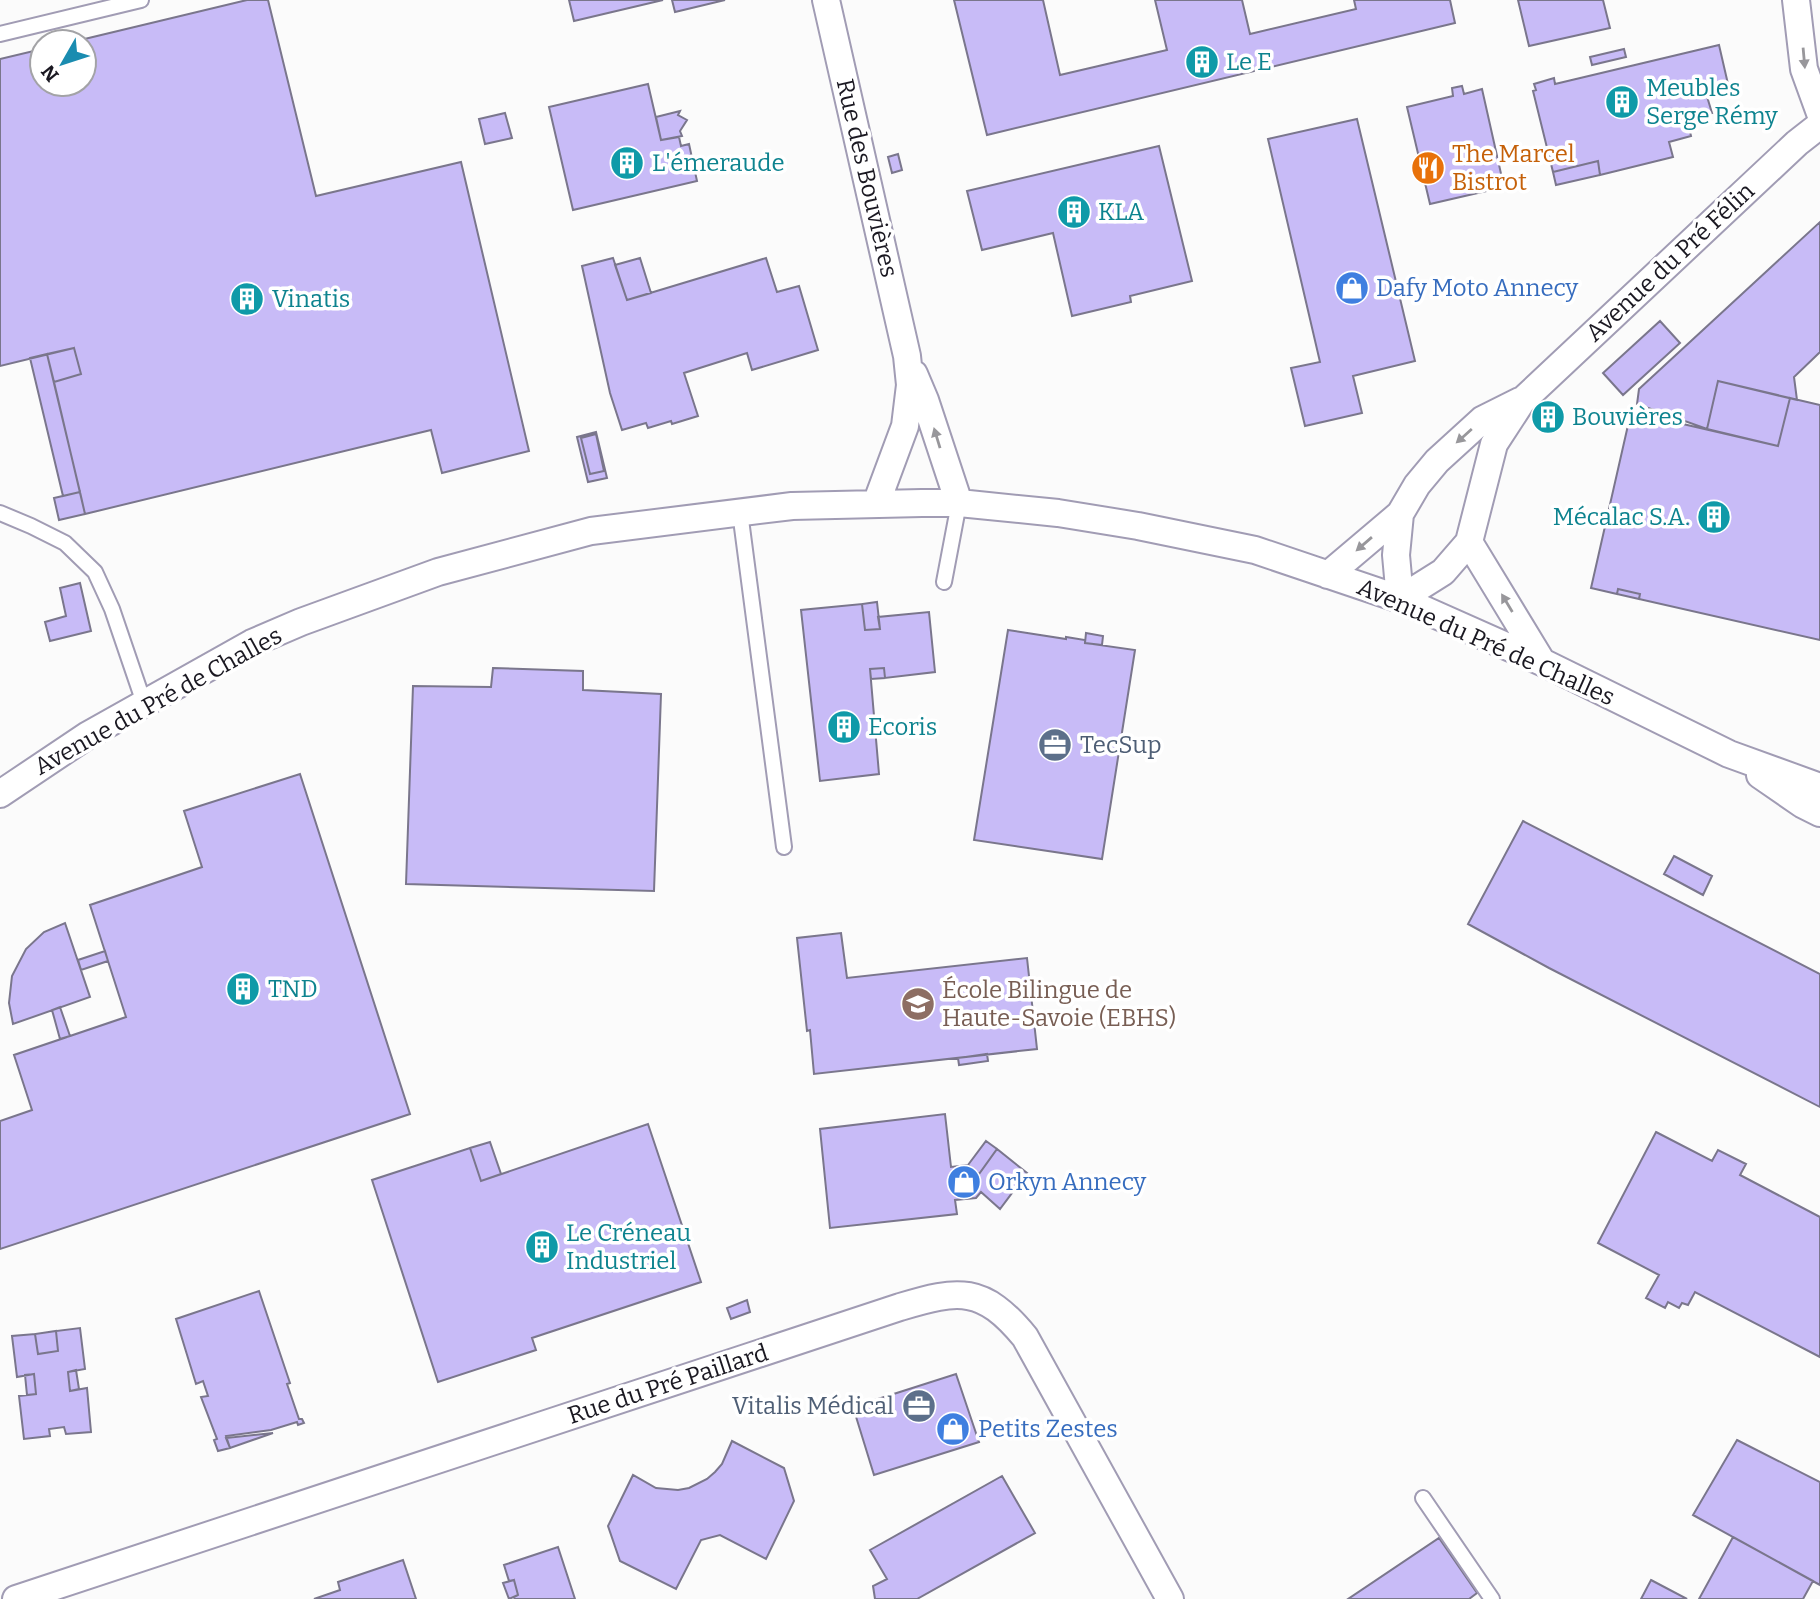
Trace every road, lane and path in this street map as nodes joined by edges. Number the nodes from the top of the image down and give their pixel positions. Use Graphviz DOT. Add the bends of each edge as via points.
graph roads {
  1 [pos="141,0"];
  2 [pos="826,0"];
  3 [pos="1796,0"];
  4 [pos="0,34"];
  5 [pos="1820,113"];
  6 [pos="1820,125"];
  7 [pos="907,356"];
  8 [pos="1522,401"];
  9 [pos="959,503"];
  10 [pos="876,504"];
  11 [pos="740,512"];
  12 [pos="0,513"];
  13 [pos="1400,514"];
  14 [pos="1469,542"];
  15 [pos="1328,575"];
  16 [pos="944,582"];
  17 [pos="1400,599"];
  18 [pos="1542,662"];
  19 [pos="144,703"];
  20 [pos="1729,754"];
  21 [pos="1820,787"];
  22 [pos="0,794"];
  23 [pos="1820,813"];
  24 [pos="784,847"];
  25 [pos="1423,1498"];
  26 [pos="16,1599"];
  27 [pos="1170,1599"];
  28 [pos="1492,1599"];
  1 -- 4 [label="lane"];
  2 -- 7 [label="street, Rue des Bouvières"];
  3 -- 5 [label="street, one-way" via="1804,69"];
  6 -- 8 [label="street, Avenue du Pré Félin"];
  9 -- 7 [label="street, Rue des Bouvières, one-way"];
  7 -- 10 [label="street, Rue des Bouvières" via="910,386 905,426"];
  8 -- 13 [label="street, Avenue du Pré Félin, one-way" via="1482,420 1437,461"];
  8 -- 14 [label="street, Avenue du Pré Félin" via="1494,444"];
  9 -- 10 [label="street, Avenue du Pré de Challes"];
  9 -- 15 [label="street, Avenue du Pré de Challes" via="1138,526 1255,550"];
  9 -- 16 [label="lane"];
  10 -- 11 [label="street, Avenue du Pré de Challes"];
  11 -- 19 [label="street, Avenue du Pré de Challes" via="591,531 438,572 253,643"];
  11 -- 24 [label="lane"];
  12 -- 19 [label="lane" via="65,543 95,572"];
  13 -- 15 [label="street, Avenue du Pré Félin, one-way"];
  13 -- 17 [label="street, Avenue du Pré Félin" via="1396,555"];
  14 -- 17 [label="street, Avenue du Pré Félin" via="1443,572"];
  18 -- 14 [label="street, one-way"];
  15 -- 17 [label="street, Avenue du Pré de Challes"];
  17 -- 18 [label="street, Avenue du Pré de Challes"];
  18 -- 20 [label="street, Avenue du Pré de Challes"];
  19 -- 22 [label="street, Avenue du Pré de Challes"];
  20 -- 21 [label="street, Avenue du Pré de Challes"];
  20 -- 23 [label="street, Avenue du Pré de Challes"];
  25 -- 28 [label="lane"];
  26 -- 27 [label="street, Rue du Pré Paillard" via="887,1311 954,1294 993,1305 1025,1337"];
}
